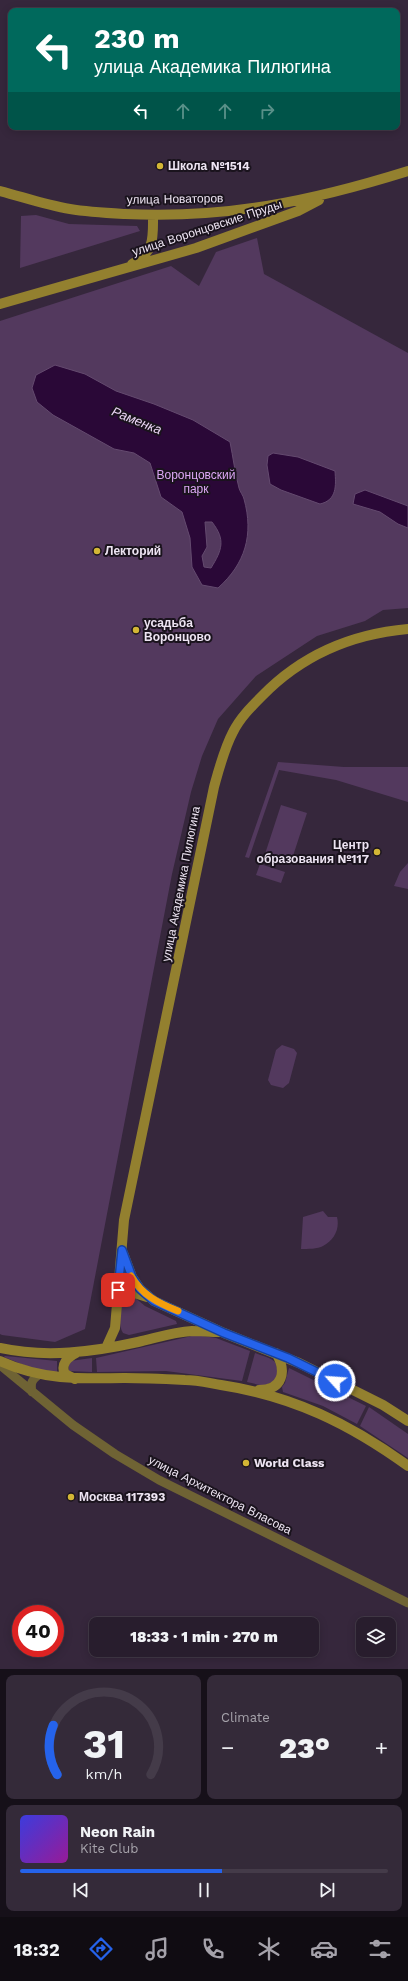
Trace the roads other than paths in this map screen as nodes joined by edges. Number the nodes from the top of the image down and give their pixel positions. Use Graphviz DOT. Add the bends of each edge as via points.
graph roads {
  1 [pos="408,171"];
  2 [pos="0,191"];
  3 [pos="328,195"];
  4 [pos="298,212"];
  5 [pos="153,215"];
  6 [pos="124,268"];
  7 [pos="0,304"];
  8 [pos="408,629"];
  9 [pos="122,1250"];
  10 [pos="154,1301"];
  11 [pos="116,1304"];
  12 [pos="224,1333"];
  13 [pos="0,1348"];
  14 [pos="106,1348"];
  15 [pos="77,1353"];
  16 [pos="276,1353"];
  17 [pos="0,1361"];
  18 [pos="0,1365"];
  19 [pos="40,1374"];
  20 [pos="76,1380"];
  21 [pos="253,1390"];
  22 [pos="32,1392"];
  23 [pos="408,1421"];
  24 [pos="408,1466"];
  25 [pos="408,1603"];
  1 -- 3 [label="street, улица Новаторов"];
  2 -- 5 [label="street, улица Новаторов" via="71,209"];
  3 -- 4 [label="street, улица Новаторов"];
  3 -- 5 [label="street, улица Новаторов" via="269,206 208,213"];
  4 -- 6 [label="street, улица Воронцовские Пруды" via="184,252"];
  5 -- 6 [label="street, улица Воронцовские Пруды" via="153,237 149,252"];
  6 -- 7 [label="street, улица Воронцовские Пруды"];
  8 -- 9 [label="street, улица Академика Пилюгина" via="365,635 326,649 308,659 272,685 242,718 233,733 218,771 207,816 124,1220"];
  9 -- 10 [label="street, улица Академика Пилюгина" via="132,1277 140,1289"];
  9 -- 11 [label="street, улица Академика Пилюгина"];
  10 -- 11 [label="street" via="136,1292 125,1290 121,1292"];
  10 -- 12 [label="street, улица Академика Пилюгина"];
  11 -- 14 [label="street, улица Академика Пилюгина" via="115,1328"];
  12 -- 14 [label="street, улица Академика Пилюгина" via="175,1333"];
  12 -- 16 [label="street, улица Академика Пилюгина"];
  13 -- 15 [label="street, улица Академика Пилюгина" via="39,1354"];
  14 -- 15 [label="street, улица Академика Пилюгина"];
  15 -- 20 [label="street" via="66,1360 63,1370"];
  16 -- 21 [label="street" via="283,1365 280,1380 272,1388"];
  16 -- 23 [label="street, улица Академика Пилюгина" via="383,1405"];
  17 -- 19 [label="street"];
  18 -- 22 [label="street, улица Архитектора Власова"];
  19 -- 20 [label="street"];
  19 -- 22 [label="street" via="30,1384"];
  20 -- 21 [label="street" via="188,1380"];
  21 -- 24 [label="street" via="328,1416 356,1431"];
  22 -- 25 [label="street, улица Архитектора Власова" via="115,1454 159,1480"];
}
